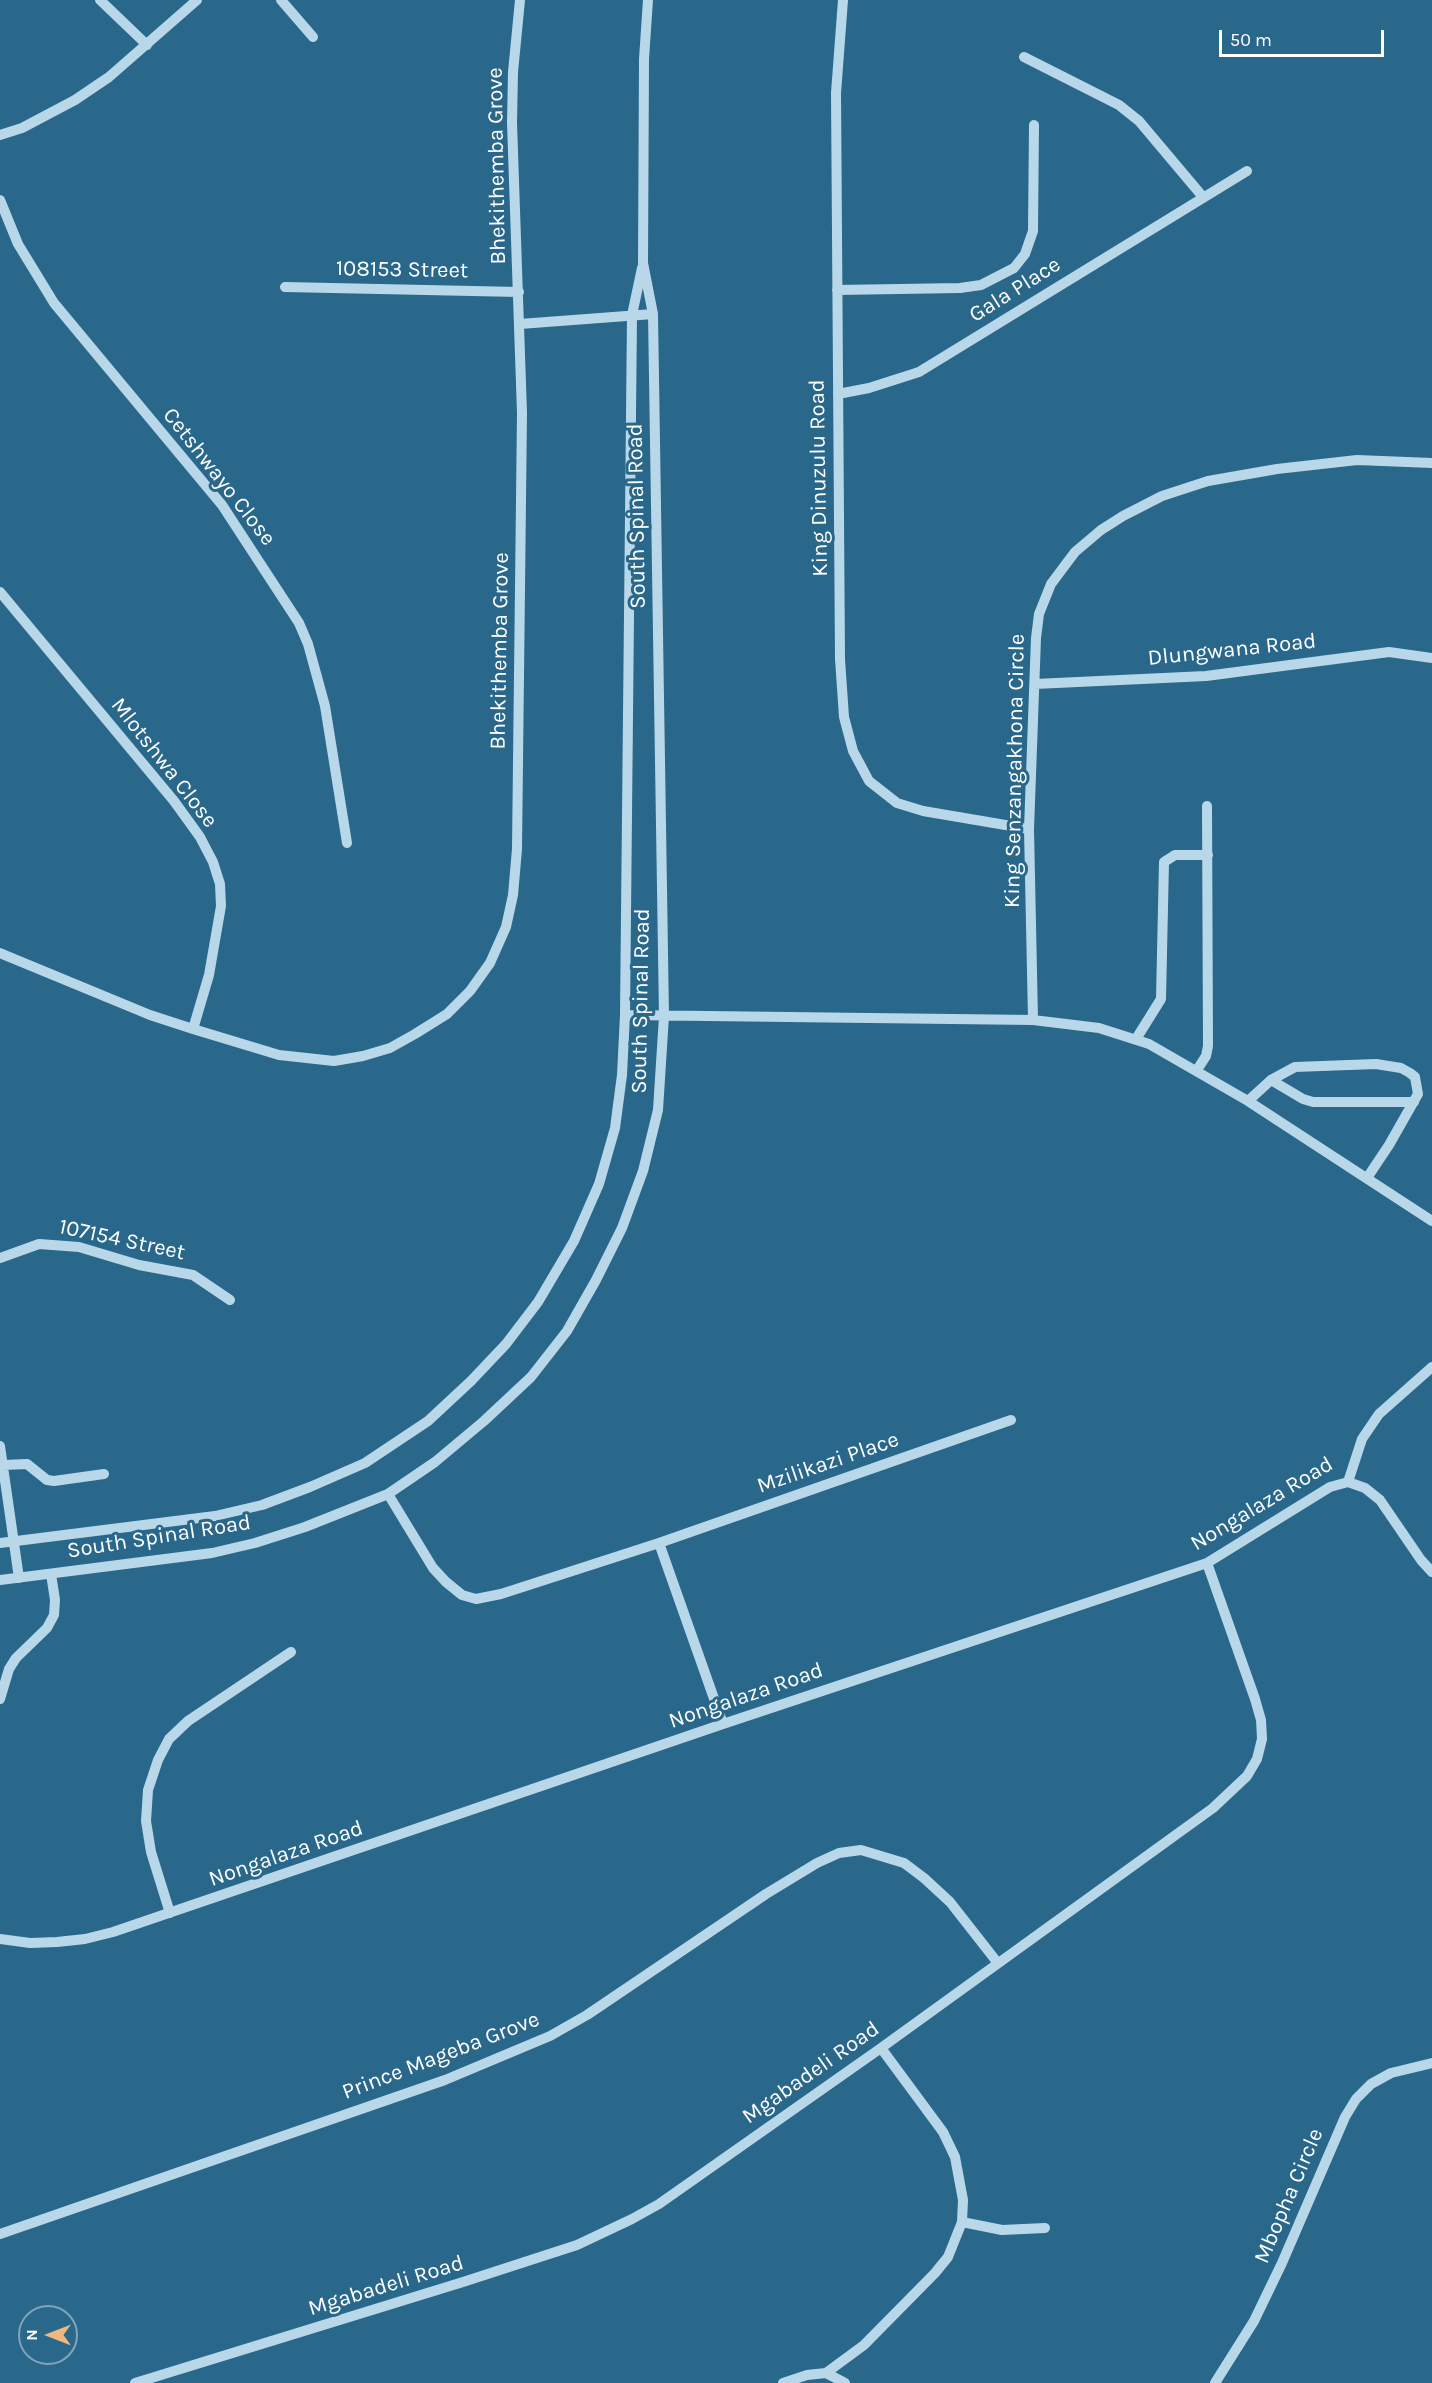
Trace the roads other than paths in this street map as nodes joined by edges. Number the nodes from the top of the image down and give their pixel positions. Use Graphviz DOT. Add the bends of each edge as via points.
graph roads {
  1 [pos="100,0"];
  2 [pos="197,0"];
  3 [pos="281,0"];
  4 [pos="520,0"];
  5 [pos="648,0"];
  6 [pos="843,0"];
  7 [pos="313,37"];
  8 [pos="147,45"];
  9 [pos="1024,57"];
  10 [pos="1034,125"];
  11 [pos="0,135"];
  12 [pos="1247,171"];
  13 [pos="1203,197"];
  14 [pos="0,200"];
  15 [pos="643,263"];
  16 [pos="285,287"];
  17 [pos="837,290"];
  18 [pos="519,292"];
  19 [pos="653,314"];
  20 [pos="632,315"];
  21 [pos="520,324"];
  22 [pos="838,394"];
  23 [pos="1432,463"];
  24 [pos="0,592"];
  25 [pos="1432,658"];
  26 [pos="1035,684"];
  27 [pos="1207,806"];
  28 [pos="1029,829"];
  29 [pos="347,843"];
  30 [pos="1208,855"];
  31 [pos="0,953"];
  32 [pos="625,1015"];
  33 [pos="664,1016"];
  34 [pos="1033,1020"];
  35 [pos="193,1029"];
  36 [pos="1136,1039"];
  37 [pos="1197,1070"];
  38 [pos="1271,1080"];
  39 [pos="1248,1101"];
  40 [pos="1414,1102"];
  41 [pos="1367,1178"];
  42 [pos="1432,1221"];
  43 [pos="0,1258"];
  44 [pos="230,1300"];
  45 [pos="1432,1367"];
  46 [pos="1011,1420"];
  47 [pos="0,1446"];
  48 [pos="3,1465"];
  49 [pos="104,1474"];
  50 [pos="1348,1482"];
  51 [pos="388,1494"];
  52 [pos="13,1542"];
  53 [pos="0,1543"];
  54 [pos="659,1543"];
  55 [pos="1207,1563"];
  56 [pos="1432,1572"];
  57 [pos="51,1574"];
  58 [pos="19,1578"];
  59 [pos="0,1580"];
  60 [pos="291,1652"];
  61 [pos="0,1699"];
  62 [pos="723,1724"];
  63 [pos="170,1913"];
  64 [pos="0,1939"];
  65 [pos="997,1962"];
  66 [pos="881,2048"];
  67 [pos="1432,2063"];
  68 [pos="962,2222"];
  69 [pos="1046,2228"];
  70 [pos="0,2234"];
  71 [pos="826,2373"];
  72 [pos="135,2383"];
  73 [pos="783,2383"];
  74 [pos="845,2383"];
  75 [pos="1215,2383"];
  1 -- 8 [label="street"];
  2 -- 8 [label="street"];
  3 -- 7 [label="street"];
  4 -- 18 [label="street, Bhekithemba Grove" via="512,113"];
  5 -- 15 [label="street, South Spinal Road"];
  6 -- 17 [label="street, King Dinuzulu Road" via="836,93"];
  8 -- 11 [label="street" via="75,100"];
  9 -- 13 [label="street" via="1119,105 1139,121"];
  10 -- 17 [label="street" via="1034,231 1025,254 1014,268 981,285 960,288"];
  12 -- 13 [label="street, Gala Place"];
  13 -- 22 [label="street, Gala Place" via="919,372"];
  14 -- 29 [label="street, Cetshwayo Close" via="18,244 54,303 222,505 299,623 325,706"];
  15 -- 19 [label="street, South Spinal Road"];
  15 -- 20 [label="street, South Spinal Road"];
  16 -- 18 [label="street, 108153 Street"];
  17 -- 22 [label="street, King Dinuzulu Road"];
  18 -- 21 [label="street, Bhekithemba Grove"];
  19 -- 20 [label="street"];
  19 -- 33 [label="street, South Spinal Road"];
  20 -- 21 [label="street"];
  20 -- 32 [label="street, South Spinal Road"];
  21 -- 35 [label="street, Bhekithemba Grove" via="517,849 506,927 490,963 447,1014 415,1035 363,1056 334,1060 279,1055"];
  22 -- 28 [label="street, King Dinuzulu Road" via="840,659 844,717 853,751 869,781 897,803"];
  23 -- 26 [label="street, King Senzangakhona Circle" via="1357,460 1277,468 1208,481 1162,496 1123,516 1075,552 1051,584 1039,614"];
  24 -- 35 [label="street, Mlotshwa Close" via="174,801 213,862 221,906 209,975"];
  25 -- 26 [label="street, Dlungwana Road" via="1389,652 1206,676"];
  26 -- 28 [label="street, King Senzangakhona Circle"];
  27 -- 30 [label="street"];
  28 -- 34 [label="street, King Senzangakhona Circle"];
  30 -- 36 [label="street" via="1175,855 1164,862 1161,999"];
  30 -- 37 [label="street" via="1208,1046"];
  31 -- 35 [label="street" via="150,1016"];
  32 -- 33 [label="street"];
  32 -- 52 [label="street, South Spinal Road" via="615,1128 599,1184 574,1241 538,1302 506,1344 428,1421 365,1463 262,1505 215,1516"];
  33 -- 34 [label="street"];
  33 -- 51 [label="street, South Spinal Road" via="657,1110 643,1171 622,1228 567,1331 531,1377 484,1421"];
  34 -- 36 [label="street" via="1100,1028"];
  36 -- 37 [label="street"];
  37 -- 39 [label="street"];
  38 -- 39 [label="street"];
  38 -- 40 [label="street" via="1313,1102"];
  38 -- 40 [label="street" via="1287,1070 1305,1066 1392,1066 1415,1077 1418,1094"];
  39 -- 41 [label="street"];
  40 -- 41 [label="street"];
  41 -- 42 [label="street"];
  43 -- 44 [label="street, 107154 Street" via="39,1244 79,1247 139,1265 193,1275"];
  45 -- 50 [label="street, Nongalaza Road" via="1379,1414 1362,1439"];
  46 -- 54 [label="street, Mzilikazi Place"];
  47 -- 48 [label="street"];
  48 -- 49 [label="street" via="27,1464 54,1481"];
  48 -- 52 [label="street"];
  50 -- 55 [label="street, Nongalaza Road" via="1330,1487"];
  50 -- 56 [label="street" via="1365,1488 1380,1500"];
  51 -- 54 [label="street, Mzilikazi Place" via="433,1568 462,1595 476,1599"];
  51 -- 57 [label="street, South Spinal Road" via="255,1543 212,1553"];
  52 -- 53 [label="street, South Spinal Road"];
  52 -- 58 [label="street"];
  54 -- 62 [label="street"];
  55 -- 62 [label="street, Nongalaza Road"];
  55 -- 65 [label="street, Mgabadeli Road" via="1261,1719 1257,1759 1247,1776 1213,1808"];
  57 -- 58 [label="street, South Spinal Road"];
  57 -- 61 [label="street" via="54,1615 47,1628 16,1658"];
  58 -- 59 [label="street, South Spinal Road"];
  60 -- 63 [label="street" via="188,1721 169,1740 158,1760 148,1790 146,1821"];
  62 -- 63 [label="street, Nongalaza Road"];
  63 -- 64 [label="street, Nongalaza Road" via="85,1939 30,1943"];
  65 -- 66 [label="street, Mgabadeli Road"];
  65 -- 70 [label="street, Prince Mageba Grove" via="950,1902 904,1863 861,1850 839,1853 766,1894 588,2015 507,2056"];
  66 -- 68 [label="street" via="943,2133 955,2157 963,2200"];
  66 -- 72 [label="street, Mgabadeli Road" via="659,2204 602,2234 463,2282"];
  67 -- 75 [label="street, Mbopha Circle" via="1392,2073 1356,2098 1254,2321"];
  68 -- 69 [label="street" via="1002,2230"];
  68 -- 71 [label="street" via="948,2257 935,2273 864,2345"];
  71 -- 73 [label="street"];
  71 -- 74 [label="street"];
}
